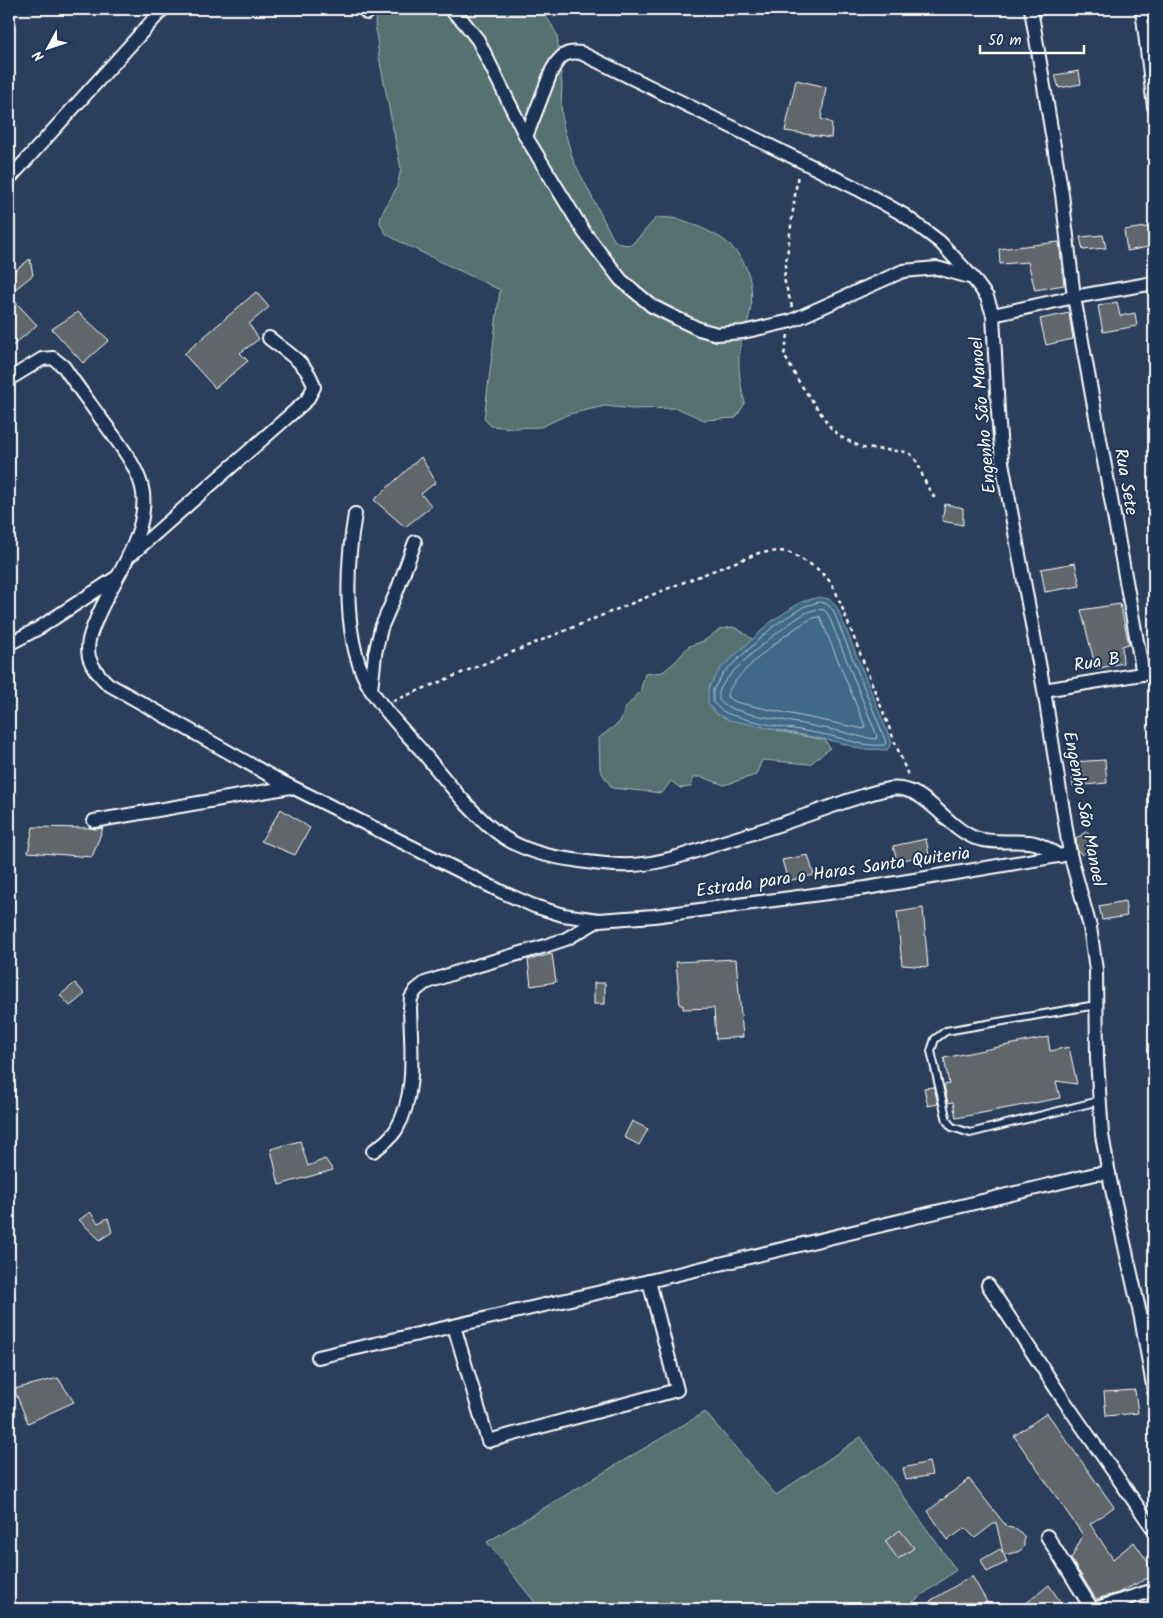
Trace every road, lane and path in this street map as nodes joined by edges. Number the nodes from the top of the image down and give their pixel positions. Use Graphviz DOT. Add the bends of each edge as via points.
graph roads {
  1 [pos="163,9"];
  2 [pos="450,9"];
  3 [pos="1031,9"];
  4 [pos="1142,9"];
  5 [pos="1154,107"];
  6 [pos="526,137"];
  7 [pos="799,160"];
  8 [pos="9,179"];
  9 [pos="973,278"];
  10 [pos="1154,283"];
  11 [pos="1074,297"];
  12 [pos="993,315"];
  13 [pos="792,321"];
  14 [pos="269,338"];
  15 [pos="9,379"];
  16 [pos="935,498"];
  17 [pos="355,514"];
  18 [pos="415,542"];
  19 [pos="126,559"];
  20 [pos="117,577"];
  21 [pos="9,644"];
  22 [pos="1148,673"];
  23 [pos="372,690"];
  24 [pos="1044,690"];
  25 [pos="383,705"];
  26 [pos="290,787"];
  27 [pos="915,793"];
  28 [pos="94,821"];
  29 [pos="1065,855"];
  30 [pos="599,920"];
  31 [pos="1096,1005"];
  32 [pos="1099,1101"];
  33 [pos="373,1150"];
  34 [pos="1109,1173"];
  35 [pos="649,1281"];
  36 [pos="988,1285"];
  37 [pos="454,1326"];
  38 [pos="318,1357"];
  39 [pos="1154,1390"];
  40 [pos="1154,1530"];
  41 [pos="1047,1536"];
  42 [pos="1154,1590"];
  43 [pos="1093,1609"];
  1 -- 8 [label="street"];
  2 -- 6 [label="street" via="478,40"];
  3 -- 11 [label="street" via="1062,194"];
  4 -- 5 [label="street"];
  6 -- 7 [label="street" via="558,61 572,52 581,53"];
  6 -- 13 [label="street" via="584,232 621,280 652,306 699,329 717,334"];
  7 -- 9 [label="street" via="904,215 940,242"];
  7 -- 13 [label="path" via="784,279 792,304"];
  9 -- 12 [label="street" via="988,297"];
  9 -- 13 [label="street" via="938,268 903,271"];
  10 -- 11 [label="street, Engenho São Manoel"];
  11 -- 12 [label="street, Engenho São Manoel"];
  11 -- 22 [label="street, Rua Sete"];
  12 -- 24 [label="street, Engenho São Manoel" via="1002,462"];
  13 -- 16 [label="path" via="784,356 831,428 863,448 908,452 914,456"];
  14 -- 19 [label="street" via="312,377 314,387 308,400"];
  15 -- 19 [label="street" via="42,359 53,358 64,367 133,464 143,491 143,515"];
  17 -- 23 [label="street" via="348,565 349,608 355,651"];
  18 -- 23 [label="street" via="381,628"];
  19 -- 20 [label="street"];
  20 -- 21 [label="street"];
  20 -- 26 [label="street" via="88,642 89,658 96,672 108,684"];
  22 -- 24 [label="street, Rua B"];
  23 -- 25 [label="street"];
  24 -- 29 [label="street, Engenho São Manoel"];
  25 -- 27 [label="street" via="482,819 504,838 526,849 557,858 613,866 660,861 890,788"];
  25 -- 27 [label="path" via="758,553 788,552 815,567 836,592"];
  26 -- 28 [label="street"];
  26 -- 30 [label="street" via="534,906 563,915"];
  27 -- 29 [label="street" via="976,838 1029,842"];
  29 -- 30 [label="street, Estrada para o Haras Santa Quiteria" via="866,888"];
  29 -- 31 [label="street, Engenho São Manoel" via="1090,928 1096,970"];
  30 -- 33 [label="street" via="566,939 466,968 425,983 416,990 410,1008 411,1081 403,1116 387,1141"];
  31 -- 32 [label="street, Engenho São Manoel"];
  31 -- 32 [label="lane" via="946,1031 935,1039 931,1051 947,1121 952,1127 970,1133"];
  32 -- 34 [label="street, Engenho São Manoel"];
  34 -- 35 [label="street"];
  34 -- 39 [label="street, Engenho São Manoel" via="1142,1318"];
  35 -- 37 [label="street"];
  35 -- 37 [label="street" via="677,1390 488,1441"];
  36 -- 40 [label="street"];
  37 -- 38 [label="street"];
  41 -- 43 [label="street"];
  42 -- 43 [label="street"];
}
